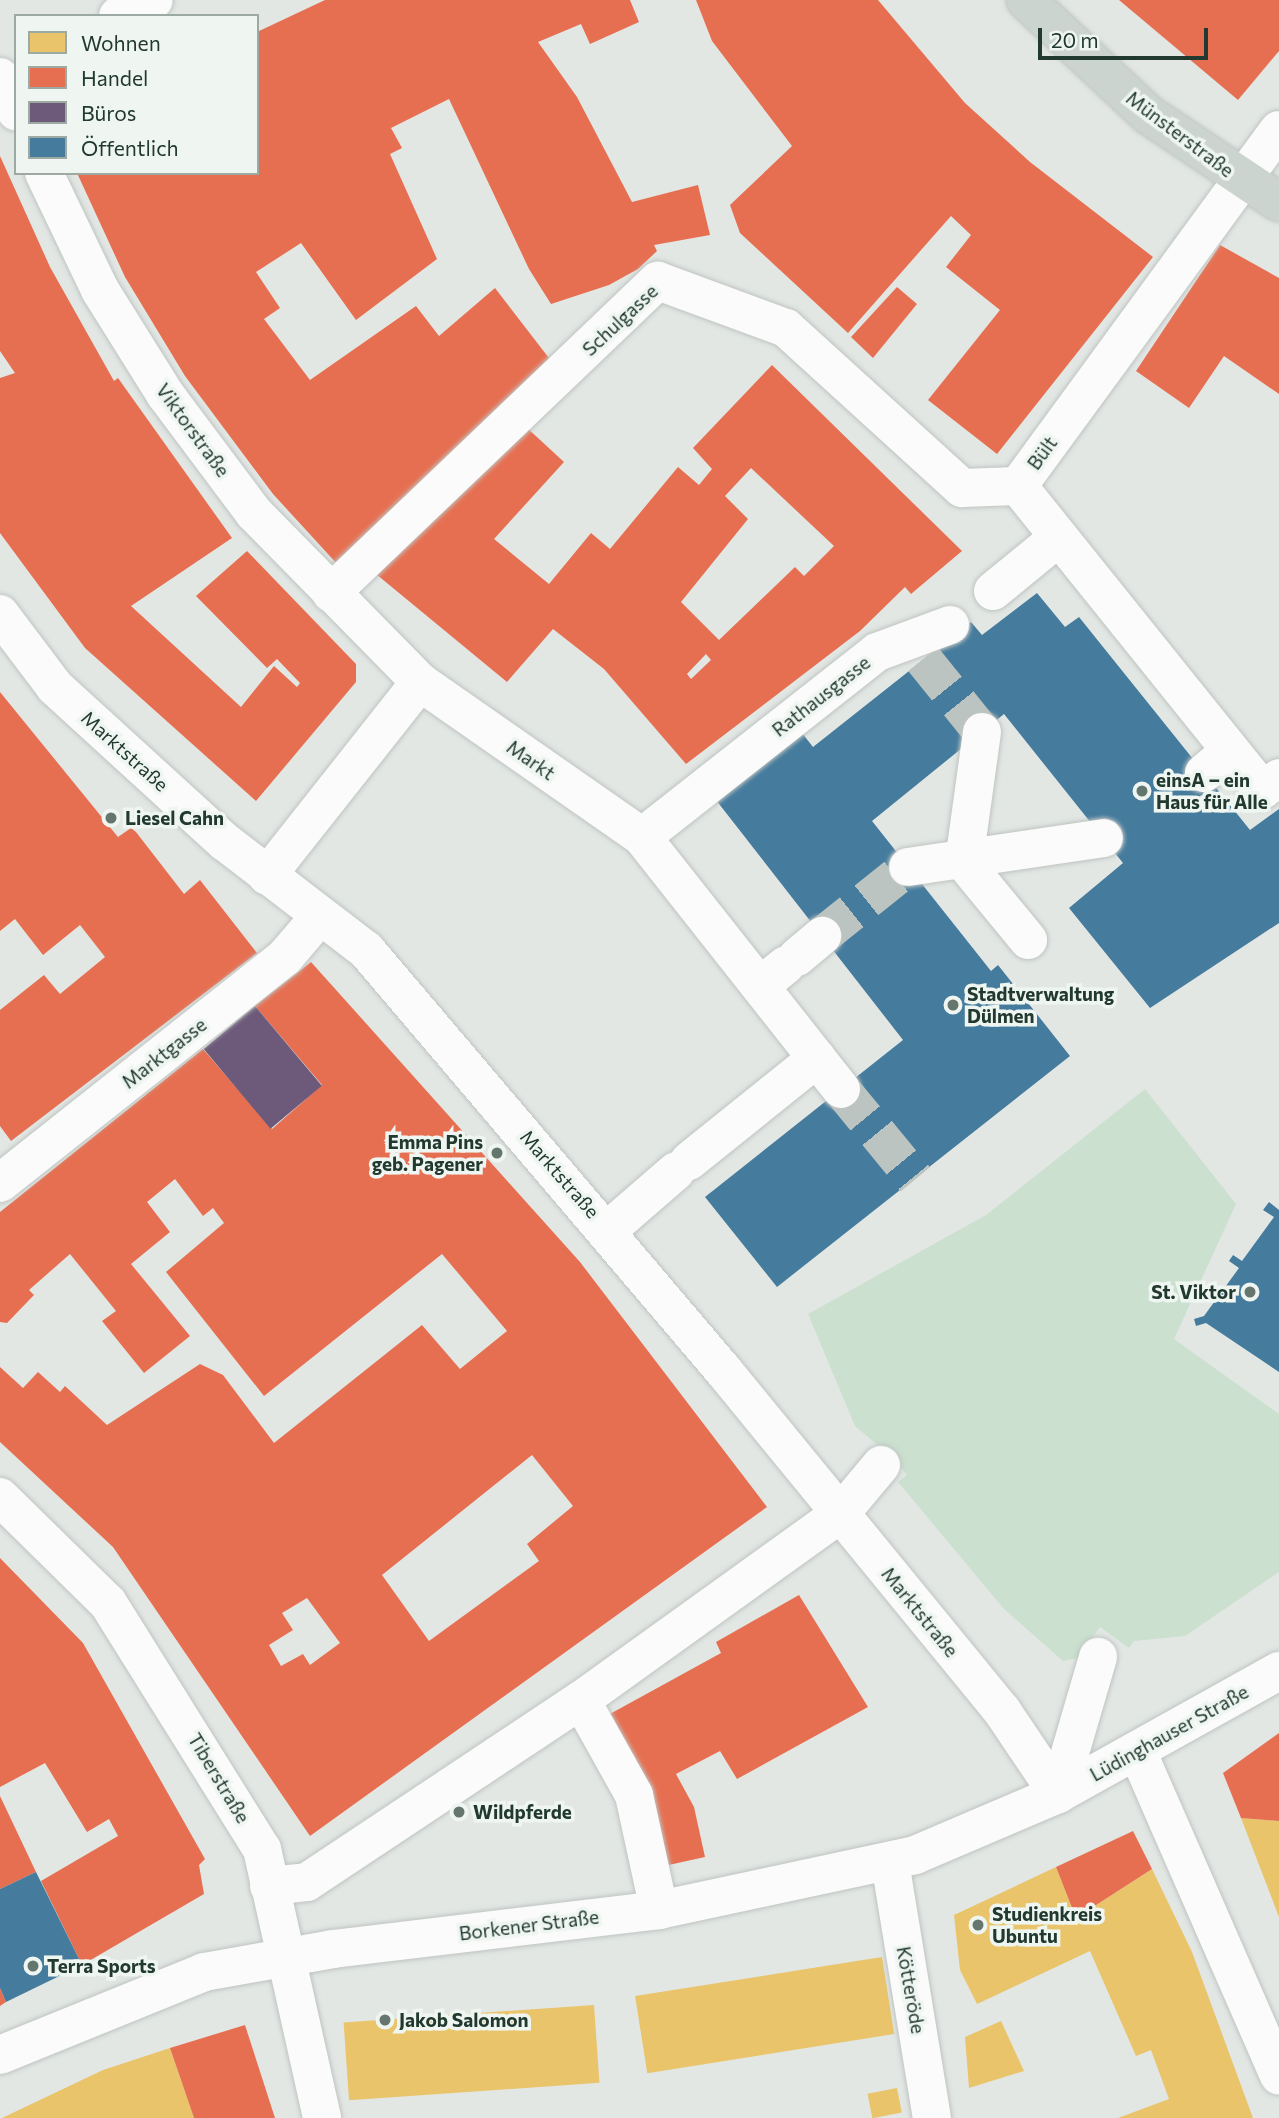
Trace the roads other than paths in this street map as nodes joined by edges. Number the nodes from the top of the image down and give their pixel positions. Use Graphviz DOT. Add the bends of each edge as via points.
graph roads {
  1 [pos="154,0"];
  2 [pos="1026,0"];
  3 [pos="122,14"];
  4 [pos="0,77"];
  5 [pos="14,108"];
  6 [pos="1279,130"];
  7 [pos="45,175"];
  8 [pos="1242,180"];
  9 [pos="1279,202"];
  10 [pos="1018,486"];
  11 [pos="1059,537"];
  12 [pos="993,591"];
  13 [pos="331,593"];
  14 [pos="0,614"];
  15 [pos="950,625"];
  16 [pos="389,653"];
  17 [pos="420,682"];
  18 [pos="982,732"];
  19 [pos="1270,784"];
  20 [pos="642,837"];
  21 [pos="1104,838"];
  22 [pos="964,862"];
  23 [pos="908,867"];
  24 [pos="267,876"];
  25 [pos="320,916"];
  26 [pos="1028,940"];
  27 [pos="817,1058"];
  28 [pos="841,1089"];
  29 [pos="0,1183"];
  30 [pos="608,1230"];
  31 [pos="881,1465"];
  32 [pos="0,1497"];
  33 [pos="840,1514"];
  34 [pos="1098,1657"];
  35 [pos="1279,1671"];
  36 [pos="580,1700"];
  37 [pos="1138,1753"];
  38 [pos="1058,1794"];
  39 [pos="890,1862"];
  40 [pos="269,1886"];
  41 [pos="659,1910"];
  42 [pos="283,1957"];
  43 [pos="0,2055"];
  44 [pos="1279,2076"];
  45 [pos="323,2118"];
  46 [pos="932,2118"];
  1 -- 3 [label="street"];
  2 -- 8 [label="main road, Münsterstraße" via="1149,115"];
  4 -- 5 [label="street"];
  6 -- 8 [label="street, Bült"];
  7 -- 13 [label="street, Viktorstraße" via="100,290 165,394 254,513"];
  8 -- 9 [label="main road, Münsterstraße"];
  8 -- 10 [label="street, Bült"];
  10 -- 11 [label="street, Bült"];
  10 -- 13 [label="street, Schulgasse" via="962,488 786,328 658,281"];
  11 -- 12 [label="street"];
  11 -- 19 [label="street, Bült" via="1217,762"];
  13 -- 16 [label="street, Viktorstraße"];
  14 -- 24 [label="street, Marktstraße" via="55,687"];
  15 -- 20 [label="street, Rathausgasse" via="917,650 877,652"];
  16 -- 17 [label="street, Markt"];
  17 -- 20 [label="street, Markt"];
  17 -- 24 [label="street"];
  18 -- 22 [label="street"];
  20 -- 27 [label="street, Markt" via="791,961"];
  21 -- 22 [label="street"];
  22 -- 23 [label="street"];
  22 -- 26 [label="street"];
  24 -- 25 [label="street, Marktstraße"];
  25 -- 29 [label="street, Marktgasse" via="285,957"];
  25 -- 30 [label="street, Marktstraße" via="366,950"];
  27 -- 28 [label="street, Markt"];
  27 -- 30 [label="street"];
  30 -- 33 [label="street, Marktstraße"];
  31 -- 33 [label="street"];
  32 -- 40 [label="street, Tiberstraße" via="108,1603 262,1849"];
  33 -- 36 [label="street"];
  33 -- 38 [label="street, Marktstraße" via="1002,1712"];
  34 -- 38 [label="street"];
  35 -- 37 [label="street, Lüdinghauser Straße"];
  36 -- 40 [label="street" via="307,1882"];
  36 -- 41 [label="street" via="635,1795"];
  37 -- 38 [label="street, Lüdinghauser Straße"];
  37 -- 44 [label="street"];
  38 -- 39 [label="street, Borkener Straße"];
  39 -- 41 [label="street, Borkener Straße"];
  39 -- 46 [label="street, Kötteröde"];
  40 -- 42 [label="street, Tiberstraße"];
  41 -- 42 [label="street, Borkener Straße"];
  42 -- 43 [label="street, Borkener Straße" via="144,1992"];
  42 -- 45 [label="street, Tiberstraße"];
}
